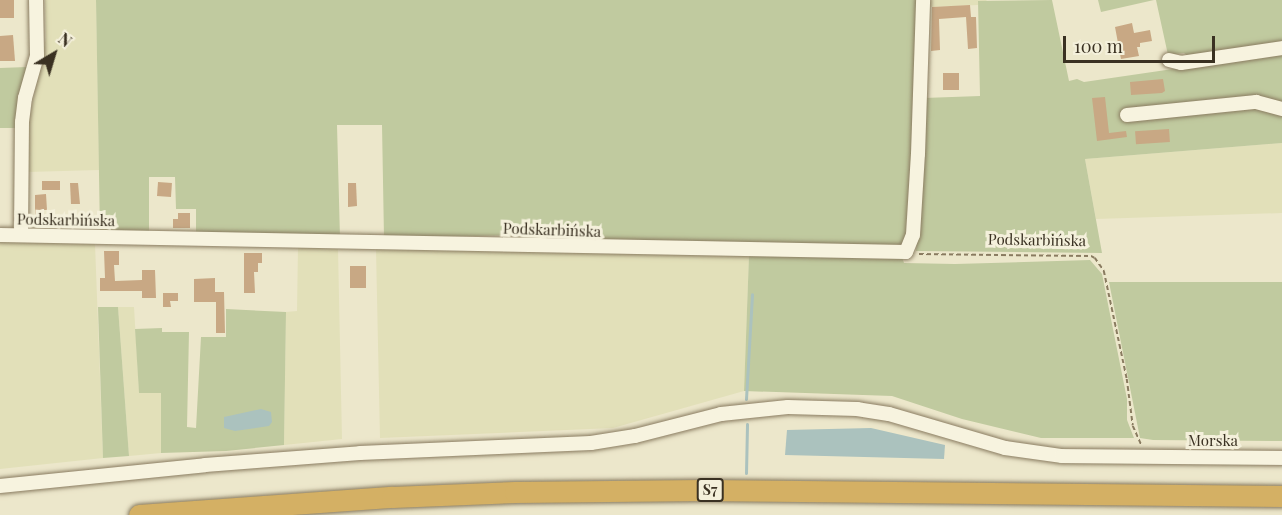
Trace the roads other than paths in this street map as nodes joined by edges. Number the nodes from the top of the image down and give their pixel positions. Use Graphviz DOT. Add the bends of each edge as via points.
graph roads {
  1 [pos="36,0"];
  2 [pos="923,0"];
  3 [pos="1282,48"];
  4 [pos="1169,60"];
  5 [pos="1282,109"];
  6 [pos="1126,115"];
  7 [pos="0,235"];
  8 [pos="21,235"];
  9 [pos="1282,458"];
  10 [pos="0,486"];
  11 [pos="1282,496"];
  12 [pos="140,515"];
  1 -- 8 [label="street" via="37,56 22,123"];
  2 -- 8 [label="street, Podskarbińska" via="913,235 906,252"];
  3 -- 4 [label="street" via="1181,63"];
  5 -- 6 [label="street" via="1256,102"];
  7 -- 8 [label="street, Podskarbińska"];
  9 -- 10 [label="street, Morska" via="1040,453 996,445 889,414 788,407 721,414 591,443 350,454"];
  11 -- 12 [label="highway, S7" via="551,492 392,497"];
}
